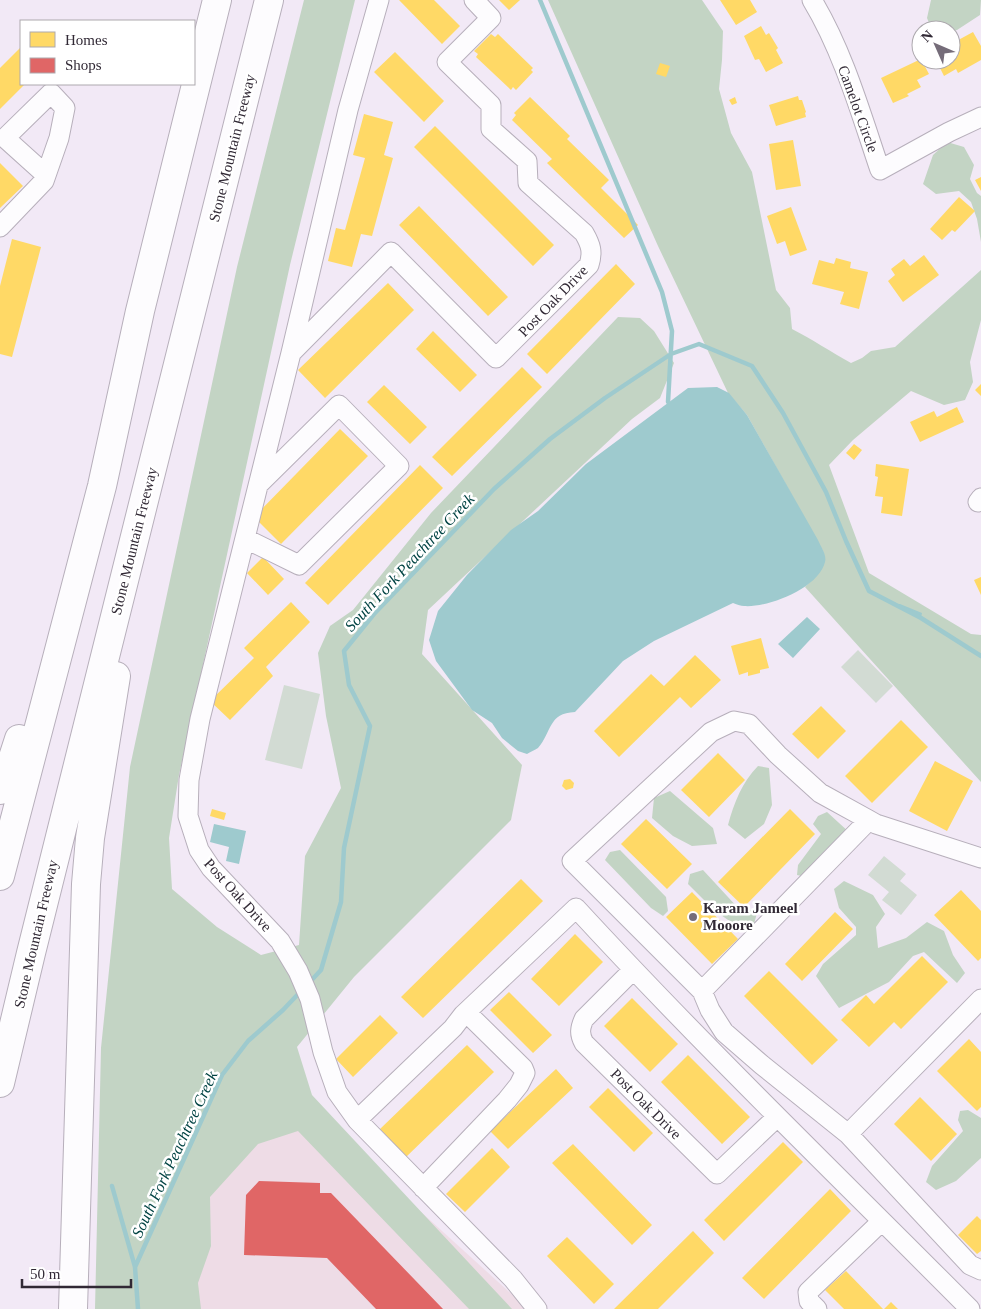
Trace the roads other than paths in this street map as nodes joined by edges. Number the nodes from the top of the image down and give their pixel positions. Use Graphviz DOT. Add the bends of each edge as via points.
graph roads {
  1 [pos="218,0"];
  2 [pos="269,0"];
  3 [pos="379,0"];
  4 [pos="474,0"];
  5 [pos="812,0"];
  6 [pos="981,117"];
  7 [pos="46,175"];
  8 [pos="0,227"];
  9 [pos="291,353"];
  10 [pos="259,484"];
  11 [pos="102,486"];
  12 [pos="146,490"];
  13 [pos="246,539"];
  14 [pos="0,790"];
  15 [pos="869,820"];
  16 [pos="981,858"];
  17 [pos="0,876"];
  18 [pos="633,970"];
  19 [pos="702,992"];
  20 [pos="981,999"];
  21 [pos="463,1015"];
  22 [pos="0,1083"];
  23 [pos="777,1117"];
  24 [pos="357,1120"];
  25 [pos="848,1134"];
  26 [pos="422,1188"];
  27 [pos="882,1221"];
  28 [pos="981,1270"];
  29 [pos="73,1309"];
  30 [pos="537,1309"];
  31 [pos="817,1309"];
  32 [pos="970,1309"];
  1 -- 11 [label="highway" via="140,311"];
  2 -- 12 [label="highway, Stone Mountain Freeway"];
  3 -- 9 [label="street, Post Oak Drive" via="348,110"];
  4 -- 9 [label="street, Post Oak Drive" via="491,18 447,62 491,105 491,129 527,161 528,183 584,234 592,254 589,265 496,358 391,252"];
  5 -- 6 [label="street, Camelot Circle" via="847,75 880,170"];
  7 -- 8 [label="street"];
  9 -- 10 [label="street, Post Oak Drive"];
  10 -- 13 [label="street, Post Oak Drive"];
  10 -- 13 [label="street" via="339,405 399,466 299,565"];
  11 -- 14 [label="highway"];
  11 -- 17 [label="highway"];
  12 -- 22 [label="highway, Stone Mountain Freeway"];
  12 -- 29 [label="highway" via="86,884"];
  13 -- 24 [label="street, Post Oak Drive" via="200,719 189,780 188,816 199,850 211,868 280,941 298,971 310,999 337,1092"];
  15 -- 16 [label="street"];
  15 -- 19 [label="street"];
  15 -- 19 [label="street" via="820,793 749,724 734,721 711,732 572,861"];
  18 -- 21 [label="street" via="576,908"];
  18 -- 23 [label="street"];
  18 -- 23 [label="street, Post Oak Drive" via="584,1019 580,1037 584,1043 717,1174"];
  19 -- 25 [label="street" via="724,1032"];
  20 -- 25 [label="street"];
  21 -- 24 [label="street"];
  21 -- 26 [label="street" via="470,1015 523,1068 525,1074 506,1100"];
  23 -- 27 [label="street"];
  24 -- 26 [label="street, Post Oak Drive"];
  25 -- 28 [label="street" via="970,1265"];
  26 -- 30 [label="street, Post Oak Drive" via="513,1279"];
  27 -- 31 [label="street" via="808,1292 809,1301"];
  27 -- 32 [label="street"];
}
